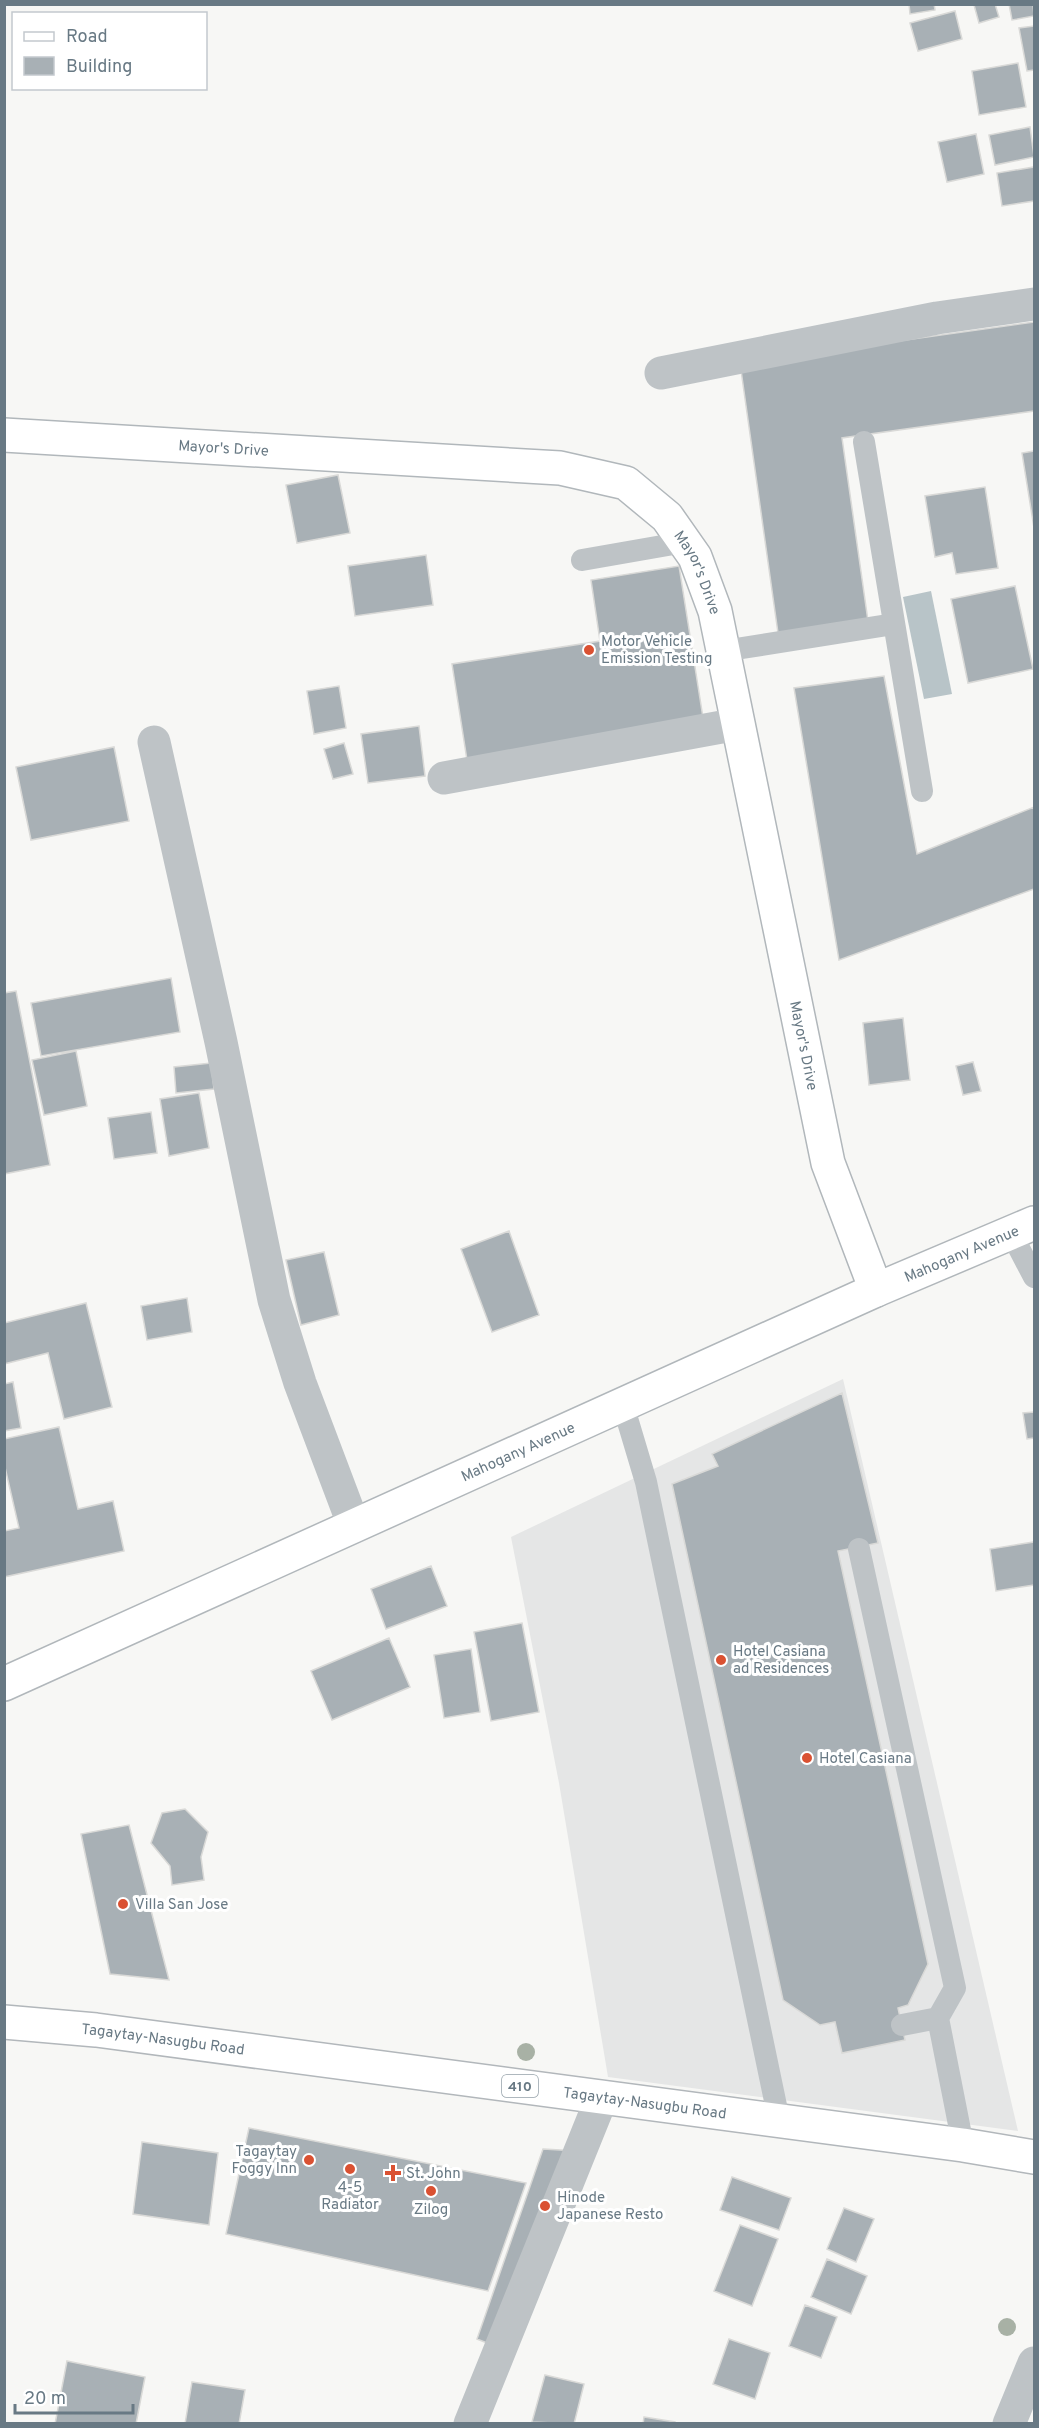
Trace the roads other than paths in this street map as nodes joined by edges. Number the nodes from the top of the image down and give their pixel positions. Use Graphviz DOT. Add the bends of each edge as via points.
graph roads {
  1 [pos="1035,304"];
  2 [pos="661,373"];
  3 [pos="4,435"];
  4 [pos="864,442"];
  5 [pos="685,542"];
  6 [pos="582,560"];
  7 [pos="894,624"];
  8 [pos="723,651"];
  9 [pos="738,724"];
  10 [pos="154,742"];
  11 [pos="444,778"];
  12 [pos="922,791"];
  13 [pos="1023,1228"];
  14 [pos="1035,1277"];
  15 [pos="876,1290"];
  16 [pos="622,1405"];
  17 [pos="354,1526"];
  18 [pos="859,1549"];
  19 [pos="4,1684"];
  20 [pos="938,2018"];
  21 [pos="4,2022"];
  22 [pos="902,2025"];
  23 [pos="602,2097"];
  24 [pos="778,2120"];
  25 [pos="963,2145"];
  26 [pos="1035,2157"];
  27 [pos="1035,2362"];
  28 [pos="470,2424"];
  29 [pos="1009,2424"];
  1 -- 2 [label="street" via="937,318"];
  3 -- 5 [label="main road, Mayor's Drive" via="560,468 626,483 667,518"];
  4 -- 7 [label="lane"];
  5 -- 6 [label="lane"];
  5 -- 8 [label="main road, Mayor's Drive" via="695,557 715,611"];
  7 -- 8 [label="lane"];
  7 -- 12 [label="lane"];
  8 -- 9 [label="main road, Mayor's Drive"];
  9 -- 11 [label="street"];
  9 -- 15 [label="main road, Mayor's Drive" via="828,1163"];
  10 -- 17 [label="street" via="274,1300 300,1383"];
  13 -- 14 [label="lane"];
  13 -- 15 [label="main road, Mahogany Avenue"];
  15 -- 16 [label="main road, Mahogany Avenue"];
  16 -- 17 [label="main road, Mahogany Avenue"];
  16 -- 24 [label="lane" via="646,1482"];
  17 -- 19 [label="main road, Mahogany Avenue"];
  18 -- 20 [label="lane" via="955,1988"];
  20 -- 22 [label="lane"];
  20 -- 25 [label="lane"];
  21 -- 23 [label="main road, Tagaytay-Nasugbu Road / 410" via="107,2031"];
  23 -- 24 [label="main road, Tagaytay-Nasugbu Road / 410"];
  23 -- 28 [label="street"];
  24 -- 25 [label="main road, Tagaytay-Nasugbu Road / 410"];
  25 -- 26 [label="main road, Tagaytay-Nasugbu Road / 410"];
  27 -- 29 [label="street"];
}
